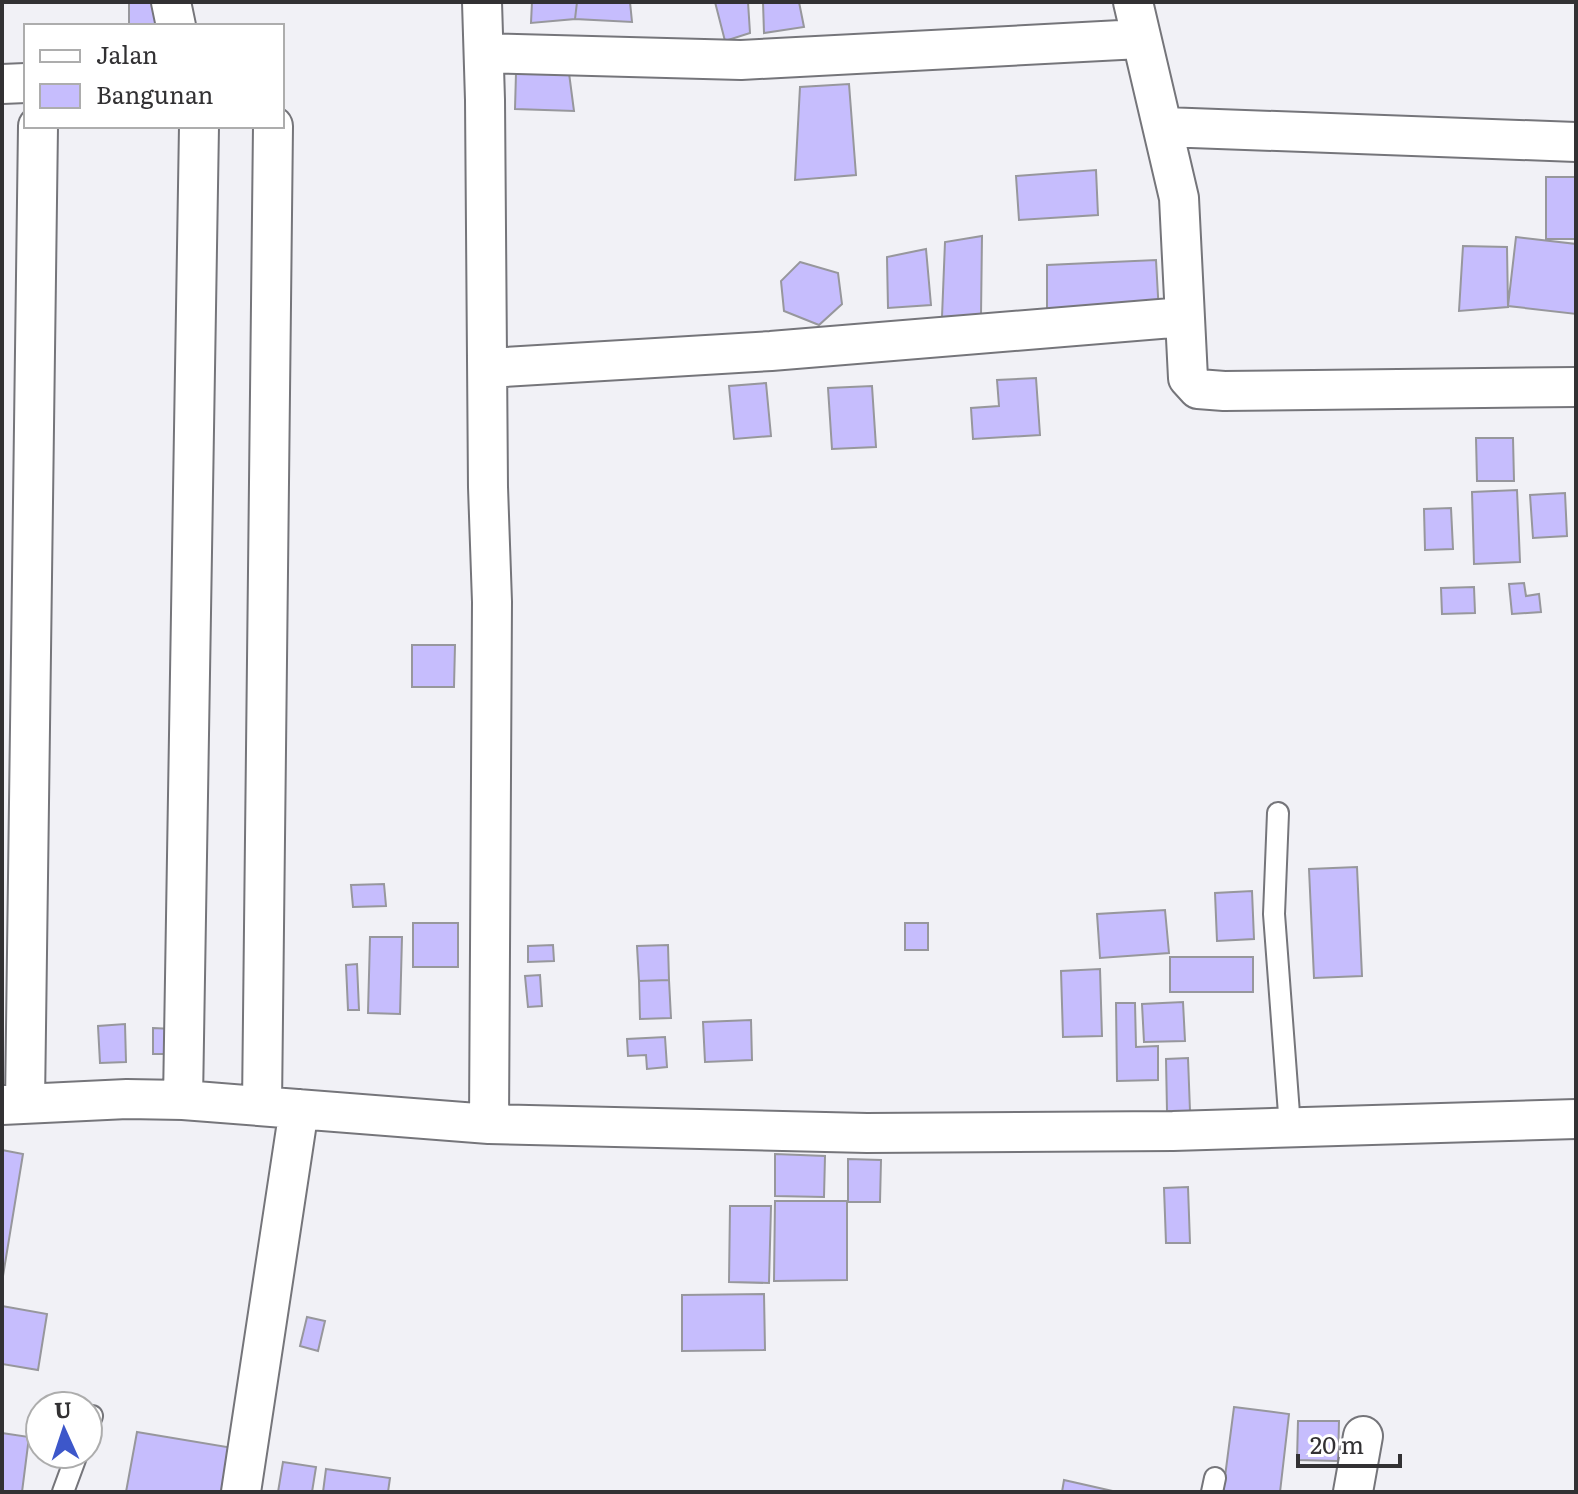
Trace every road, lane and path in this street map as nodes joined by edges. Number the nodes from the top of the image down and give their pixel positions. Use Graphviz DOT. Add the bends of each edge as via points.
graph roads {
  1 [pos="171,2"];
  2 [pos="482,2"];
  3 [pos="1133,2"];
  4 [pos="176,24"];
  5 [pos="1140,39"];
  6 [pos="484,53"];
  7 [pos="24,83"];
  8 [pos="2,84"];
  9 [pos="1164,127"];
  10 [pos="38,128"];
  11 [pos="199,128"];
  12 [pos="273,128"];
  13 [pos="1576,142"];
  14 [pos="1184,317"];
  15 [pos="488,368"];
  16 [pos="1576,387"];
  17 [pos="1278,813"];
  18 [pos="183,1100"];
  19 [pos="14,1104"];
  20 [pos="262,1106"];
  21 [pos="299,1109"];
  22 [pos="1576,1119"];
  23 [pos="489,1124"];
  24 [pos="1290,1127"];
  25 [pos="1363,1436"];
  26 [pos="71,1470"];
  27 [pos="63,1492"];
  28 [pos="241,1492"];
  29 [pos="1353,1492"];
  1 -- 4 [label="street"];
  2 -- 6 [label="street"];
  3 -- 5 [label="street"];
  5 -- 6 [label="street" via="741,60"];
  5 -- 9 [label="street"];
  6 -- 15 [label="street"];
  7 -- 8 [label="street"];
  9 -- 13 [label="street"];
  9 -- 14 [label="street" via="1179,198"];
  10 -- 19 [label="street"];
  11 -- 18 [label="street"];
  12 -- 20 [label="street"];
  14 -- 15 [label="street"];
  14 -- 16 [label="street" via="1188,378 1198,389"];
  15 -- 23 [label="street"];
  17 -- 24 [label="lane" via="1274,914"];
  18 -- 19 [label="street"];
  18 -- 20 [label="street"];
  20 -- 21 [label="street"];
  21 -- 23 [label="street"];
  21 -- 28 [label="street"];
  22 -- 24 [label="street"];
  23 -- 24 [label="street" via="867,1133"];
  25 -- 29 [label="street"];
  26 -- 27 [label="lane"];
}
